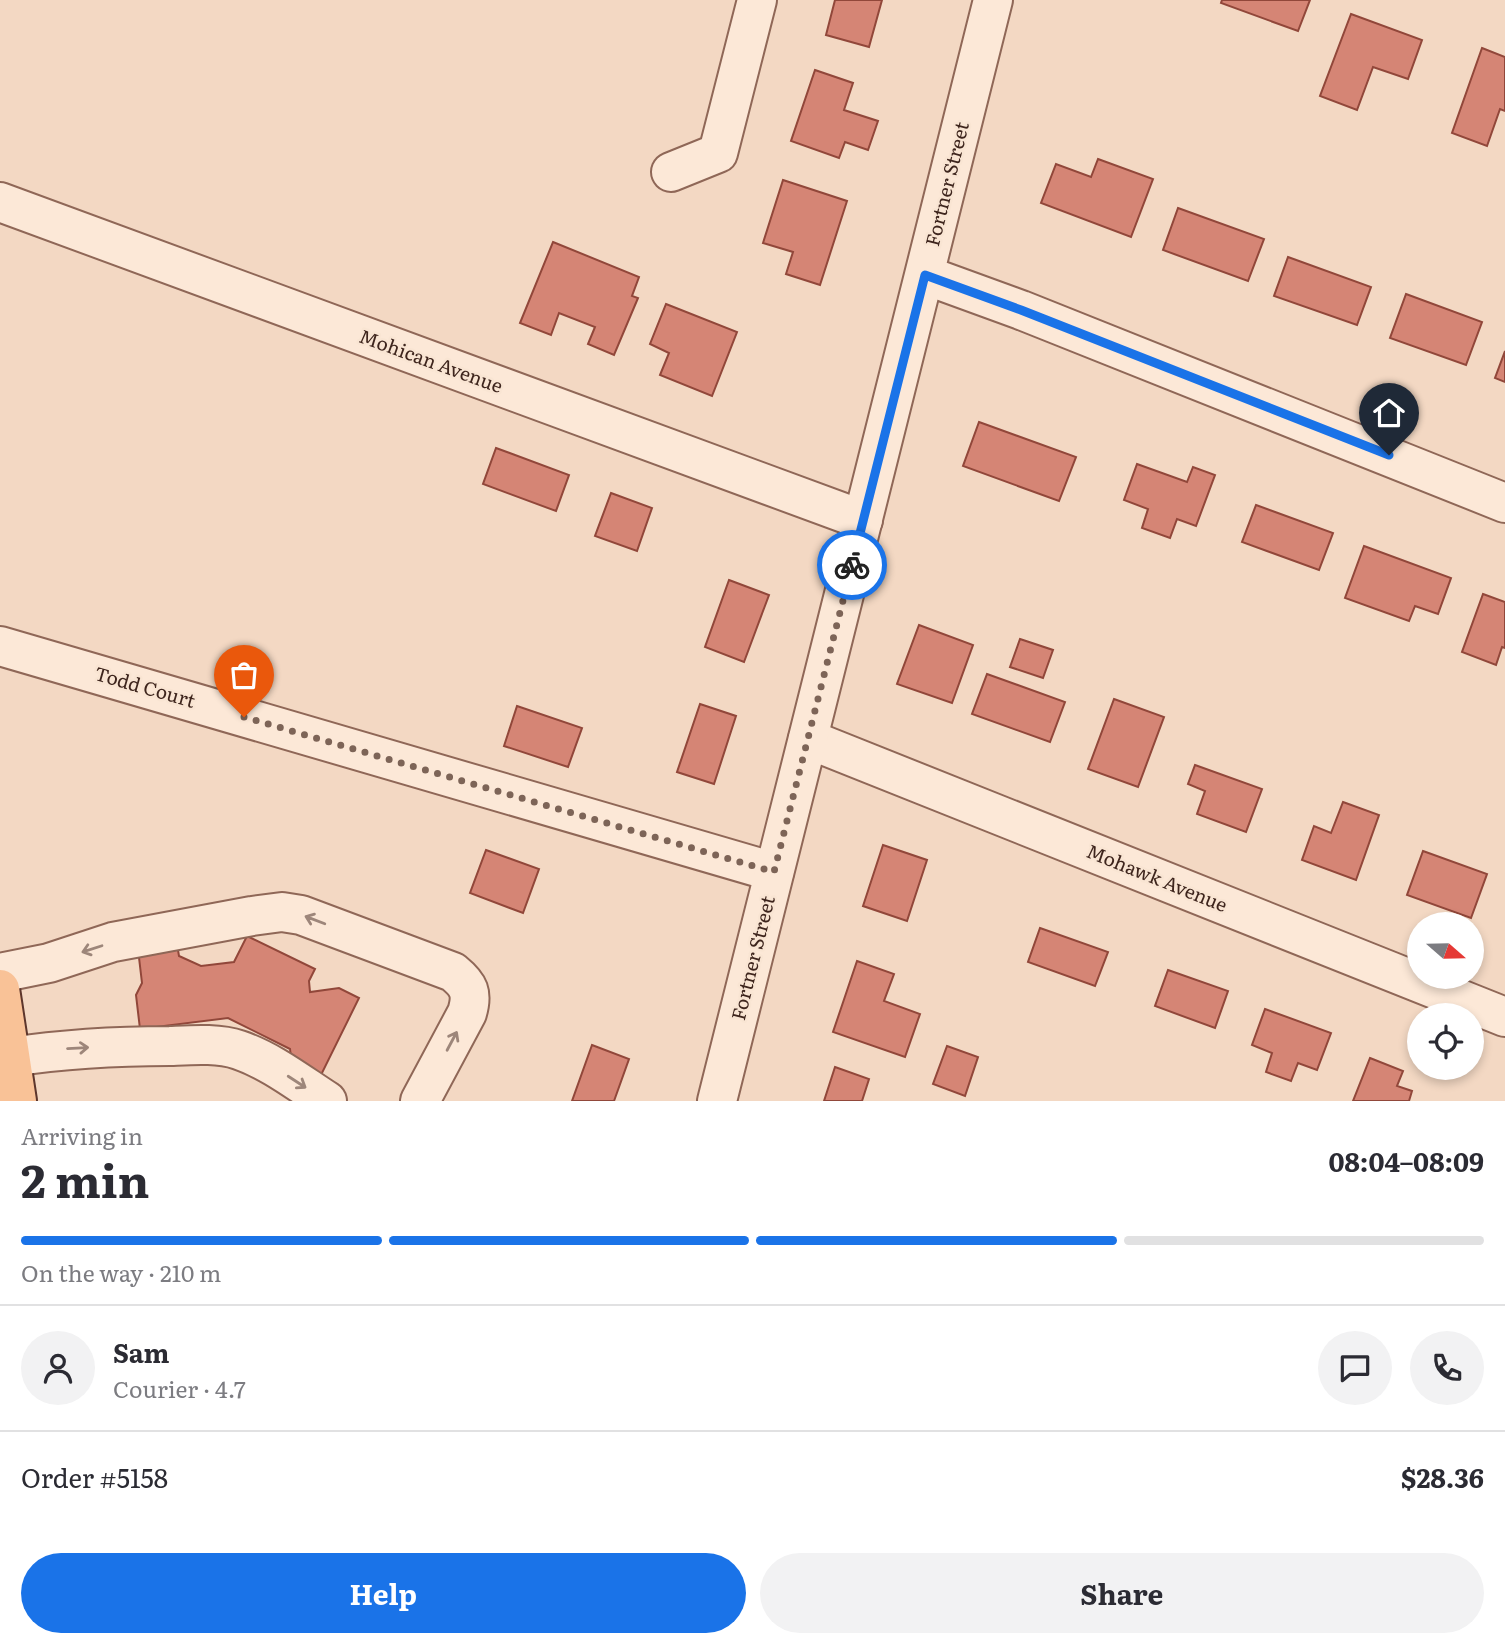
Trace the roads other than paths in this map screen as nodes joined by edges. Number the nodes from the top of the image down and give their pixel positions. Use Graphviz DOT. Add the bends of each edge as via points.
graph roads {
  1 [pos="757,0"];
  2 [pos="993,0"];
  3 [pos="671,172"];
  4 [pos="0,202"];
  5 [pos="925,275"];
  6 [pos="1505,503"];
  7 [pos="863,520"];
  8 [pos="0,646"];
  9 [pos="808,739"];
  10 [pos="774,872"];
  11 [pos="0,973"];
  12 [pos="0,989"];
  13 [pos="1505,1017"];
  14 [pos="11,1057"];
  15 [pos="17,1101"];
  16 [pos="327,1101"];
  17 [pos="420,1101"];
  18 [pos="717,1101"];
  1 -- 3 [label="street" via="718,153"];
  2 -- 5 [label="street, Fortner Street"];
  4 -- 7 [label="street, Mohican Avenue"];
  5 -- 6 [label="street"];
  5 -- 7 [label="street, Fortner Street"];
  7 -- 9 [label="street, Fortner Street"];
  8 -- 10 [label="street, Todd Court"];
  9 -- 10 [label="street, Fortner Street"];
  9 -- 13 [label="street, Mohawk Avenue"];
  10 -- 18 [label="street, Fortner Street"];
  17 -- 11 [label="street, one-way" via="467,1013 471,1002 465,982 453,972 301,915 252,916 125,940"];
  12 -- 14 [label="main road"];
  14 -- 15 [label="main road"];
  14 -- 16 [label="street, one-way" via="118,1046 236,1049 260,1058"];
}
